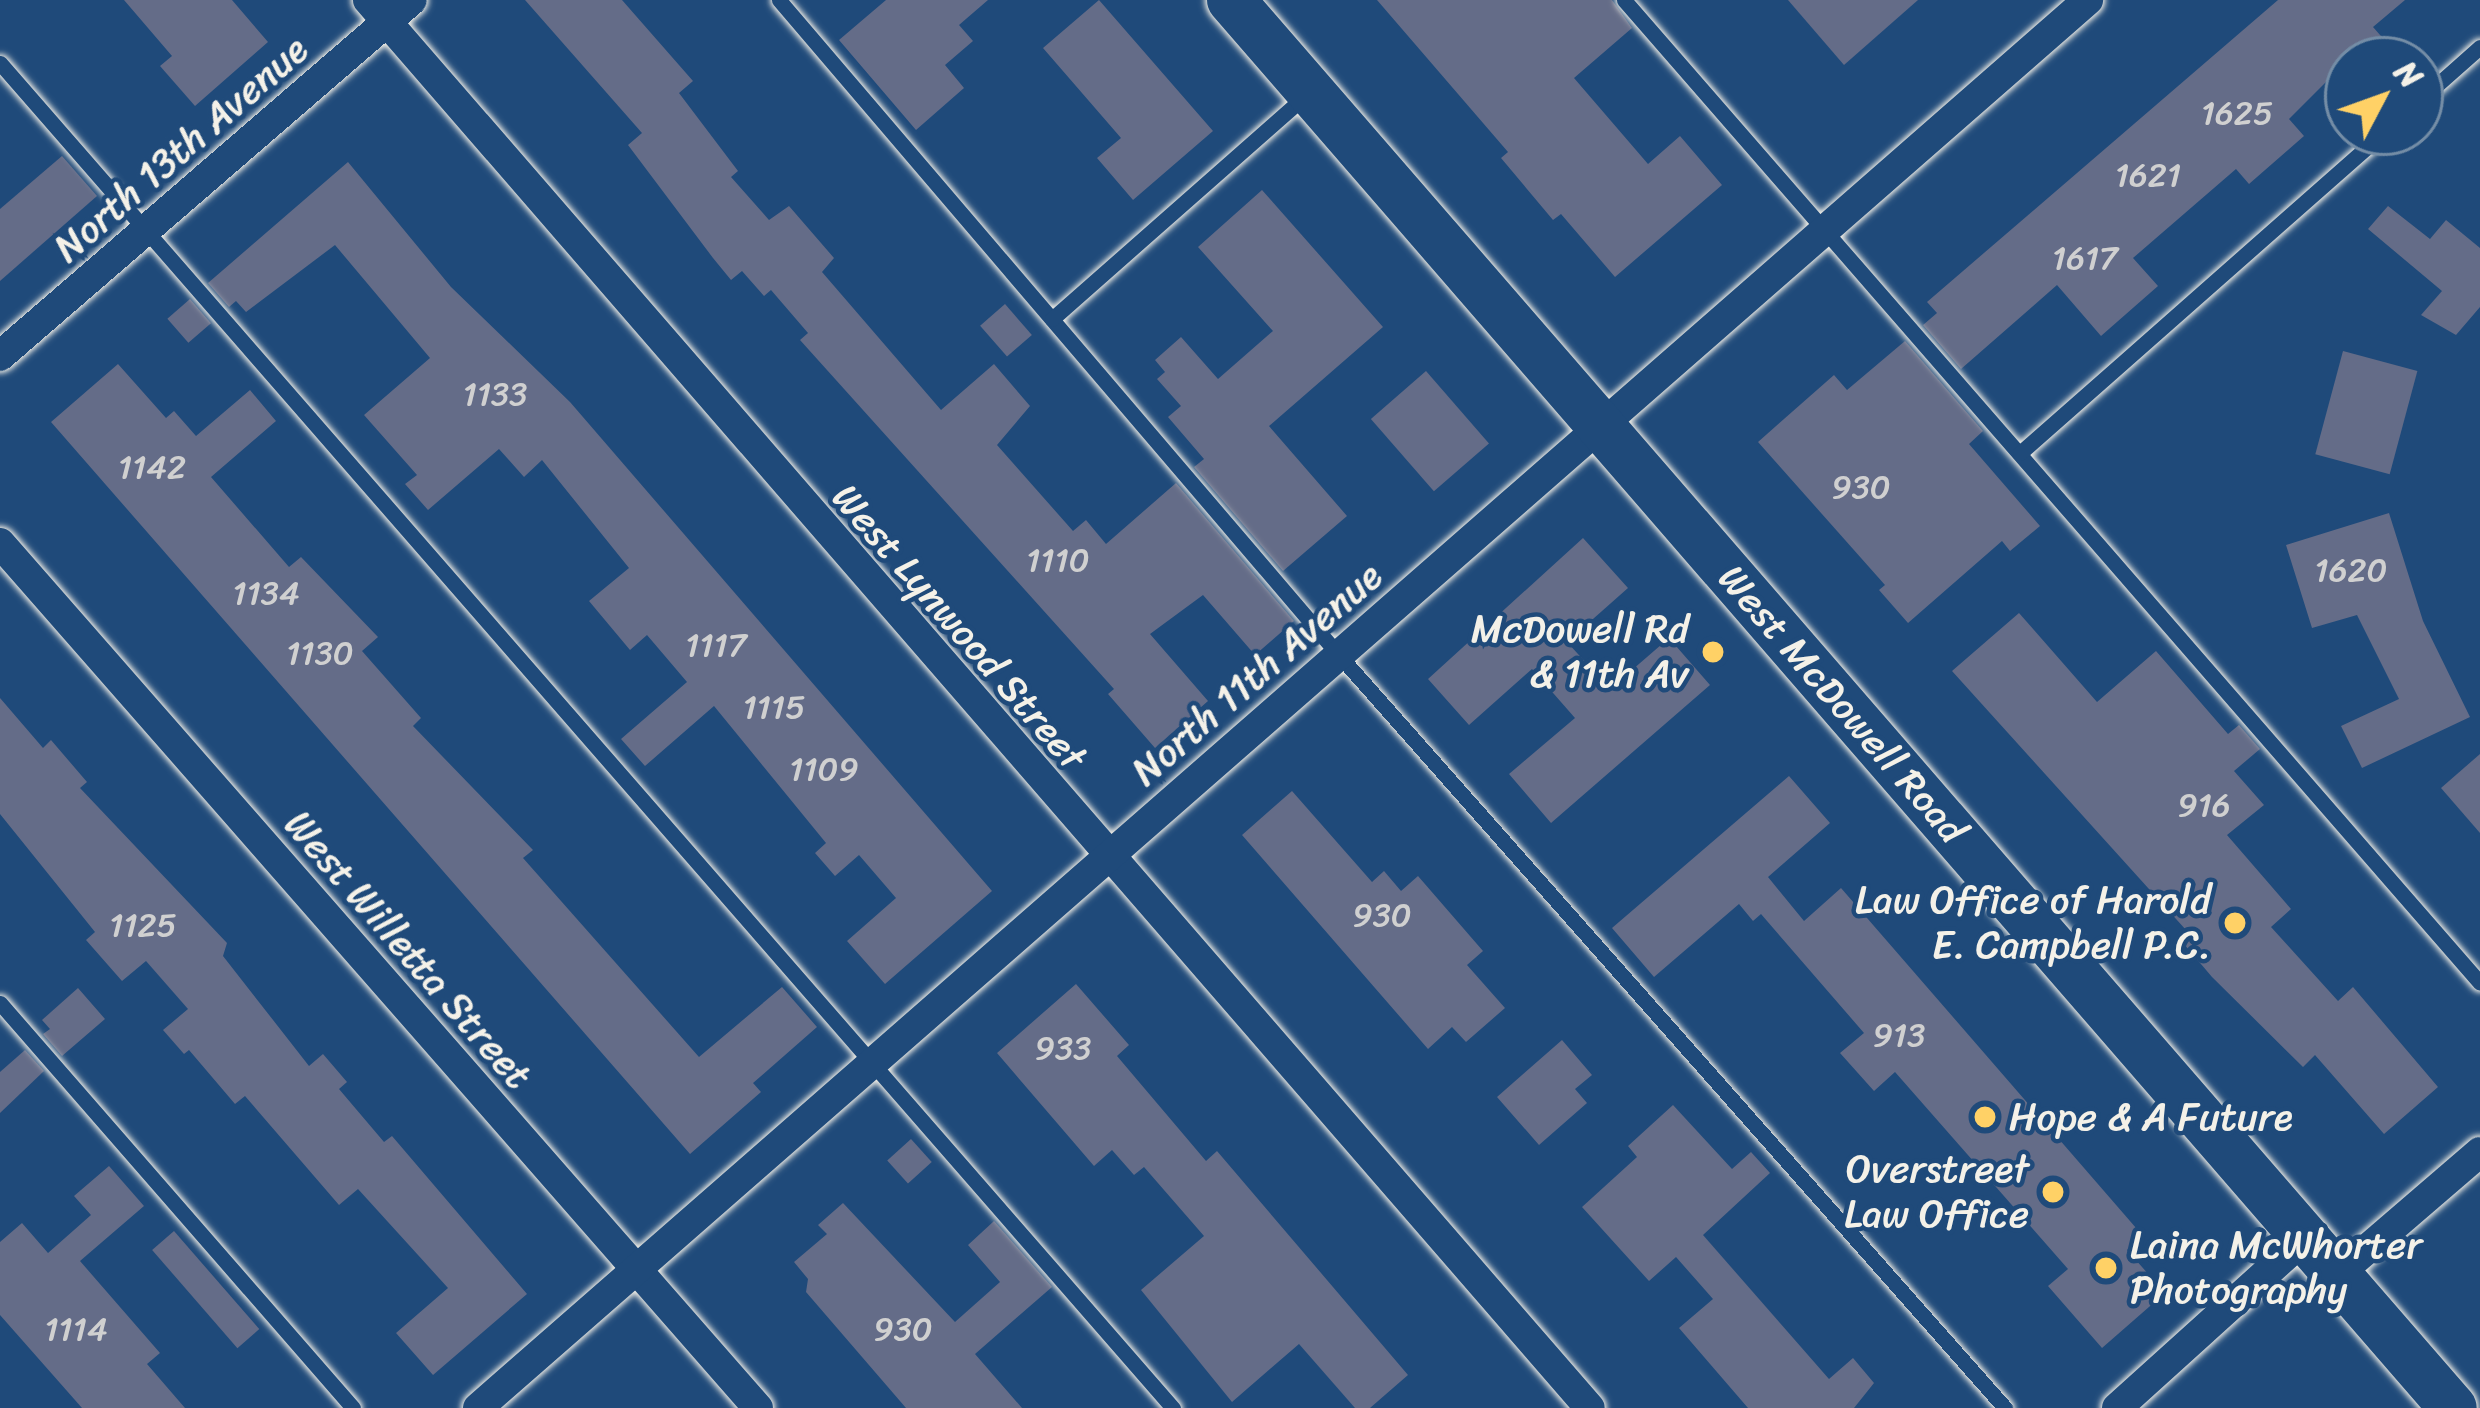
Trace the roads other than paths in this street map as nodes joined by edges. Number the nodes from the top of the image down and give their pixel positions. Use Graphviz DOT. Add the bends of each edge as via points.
graph roads {
  1 [pos="412,0"];
  2 [pos="779,0"];
  3 [pos="1232,0"];
  4 [pos="1626,0"];
  5 [pos="2089,0"];
  6 [pos="378,11"];
  7 [pos="2480,47"];
  8 [pos="0,63"];
  9 [pos="2444,79"];
  10 [pos="1311,91"];
  11 [pos="2357,156"];
  12 [pos="1820,229"];
  13 [pos="146,231"];
  14 [pos="1052,319"];
  15 [pos="0,356"];
  16 [pos="1600,426"];
  17 [pos="2020,453"];
  18 [pos="0,543"];
  19 [pos="1338,654"];
  20 [pos="1107,859"];
  21 [pos="2480,982"];
  22 [pos="0,1003"];
  23 [pos="872,1065"];
  24 [pos="2480,1151"];
  25 [pos="2305,1238"];
  26 [pos="637,1271"];
  27 [pos="2338,1274"];
  28 [pos="353,1408"];
  29 [pos="478,1408"];
  30 [pos="758,1408"];
  31 [pos="1173,1408"];
  32 [pos="1590,1408"];
  33 [pos="2005,1408"];
  34 [pos="2117,1408"];
  35 [pos="2453,1408"];
  1 -- 6 [label="street, North 13th Avenue"];
  2 -- 14 [label="lane"];
  3 -- 10 [label="main road, West McDowell Road"];
  4 -- 12 [label="lane"];
  5 -- 12 [label="street, North 11th Avenue"];
  6 -- 13 [label="street, North 13th Avenue"];
  6 -- 20 [label="street, West Lynwood Street"];
  7 -- 9 [label="lane"];
  8 -- 13 [label="lane"];
  10 -- 14 [label="lane"];
  10 -- 16 [label="main road, West McDowell Road"];
  11 -- 17 [label="lane"];
  12 -- 16 [label="street, North 11th Avenue"];
  12 -- 17 [label="lane"];
  13 -- 15 [label="street, North 13th Avenue"];
  13 -- 23 [label="lane"];
  14 -- 19 [label="lane"];
  16 -- 19 [label="street, North 11th Avenue"];
  16 -- 25 [label="main road, West McDowell Road"];
  17 -- 21 [label="lane"];
  18 -- 26 [label="street, West Willetta Street"];
  19 -- 20 [label="street, North 11th Avenue"];
  19 -- 33 [label="lane"];
  20 -- 23 [label="street, North 11th Avenue"];
  20 -- 32 [label="street, West Lynwood Street"];
  22 -- 28 [label="lane"];
  23 -- 26 [label="street, North 11th Avenue"];
  23 -- 31 [label="lane"];
  24 -- 27 [label="street"];
  25 -- 27 [label="main road, West McDowell Road"];
  25 -- 34 [label="street"];
  26 -- 29 [label="street, North 11th Avenue"];
  26 -- 30 [label="street, West Willetta Street"];
  27 -- 35 [label="main road, West McDowell Road"];
}
